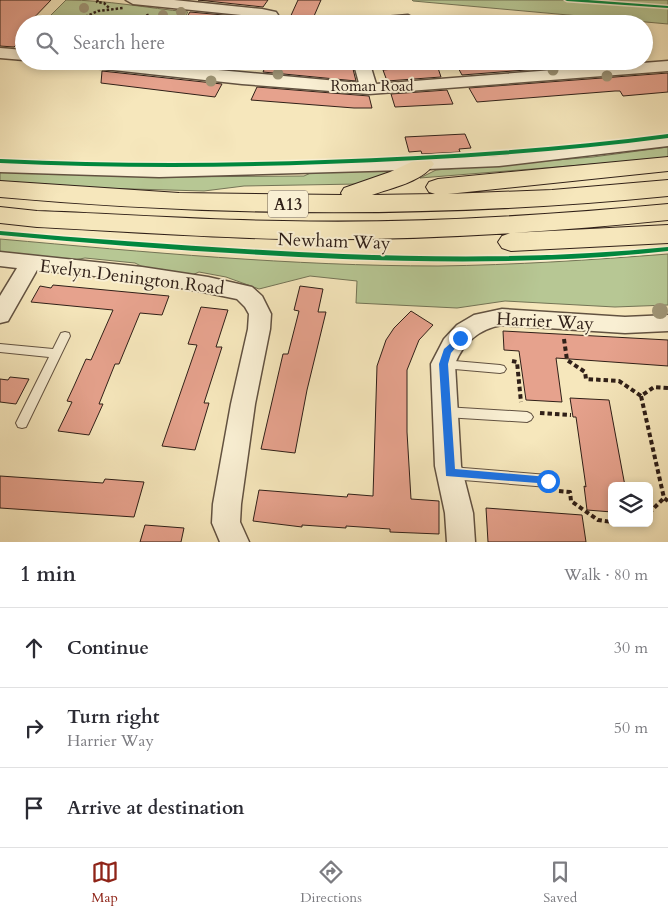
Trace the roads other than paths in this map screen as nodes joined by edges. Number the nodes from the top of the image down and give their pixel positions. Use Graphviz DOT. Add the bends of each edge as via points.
graph roads {
  1 [pos="130,4"];
  2 [pos="271,15"];
  3 [pos="0,53"];
  4 [pos="15,55"];
  5 [pos="668,66"];
  6 [pos="653,67"];
  7 [pos="159,70"];
  8 [pos="246,70"];
  9 [pos="364,70"];
  10 [pos="616,70"];
  11 [pos="242,79"];
  12 [pos="369,89"];
  13 [pos="668,141"];
  14 [pos="422,164"];
  15 [pos="668,164"];
  16 [pos="0,166"];
  17 [pos="668,188"];
  18 [pos="0,189"];
  19 [pos="354,193"];
  20 [pos="257,204"];
  21 [pos="668,212"];
  22 [pos="0,215"];
  23 [pos="283,230"];
  24 [pos="668,234"];
  25 [pos="0,259"];
  26 [pos="30,263"];
  27 [pos="0,315"];
  28 [pos="668,323"];
  29 [pos="65,336"];
  30 [pos="0,348"];
  31 [pos="56,354"];
  32 [pos="443,364"];
  33 [pos="496,368"];
  34 [pos="444,412"];
  35 [pos="527,413"];
  36 [pos="22,423"];
  37 [pos="450,473"];
  38 [pos="546,481"];
  39 [pos="235,542"];
  40 [pos="461,542"];
  1 -- 2 [label="street"];
  3 -- 4 [label="street"];
  5 -- 6 [label="street, Roman Road"];
  7 -- 11 [label="street, Roman Road"];
  8 -- 11 [label="street"];
  9 -- 12 [label="street"];
  10 -- 12 [label="street, Roman Road"];
  11 -- 12 [label="street, Roman Road"];
  13 -- 14 [label="street" via="499,161"];
  14 -- 16 [label="street" via="158,171"];
  14 -- 19 [label="highway, A13" via="400,177"];
  15 -- 19 [label="highway, A13"];
  17 -- 20 [label="highway, Newham Way / A13" via="576,197"];
  18 -- 20 [label="highway, Newham Way / A13" via="123,199"];
  19 -- 20 [label="highway, A13"];
  21 -- 23 [label="highway, Newham Way / A13" via="589,220"];
  22 -- 23 [label="highway, Newham Way / A13"];
  23 -- 24 [label="highway" via="435,242 563,241"];
  25 -- 26 [label="street, Evelyn Denington Road"];
  26 -- 27 [label="street"];
  26 -- 39 [label="street, Evelyn Denington Road" via="142,274 216,286 244,293 254,302 260,314 258,329 227,504 226,523"];
  28 -- 32 [label="street, Harrier Way" via="625,325 502,317 481,320 447,351"];
  29 -- 31 [label="lane"];
  30 -- 31 [label="lane"];
  31 -- 36 [label="lane"];
  32 -- 33 [label="lane"];
  32 -- 34 [label="street"];
  34 -- 35 [label="lane"];
  34 -- 37 [label="street"];
  37 -- 38 [label="lane"];
  37 -- 40 [label="street" via="459,513"];
}
